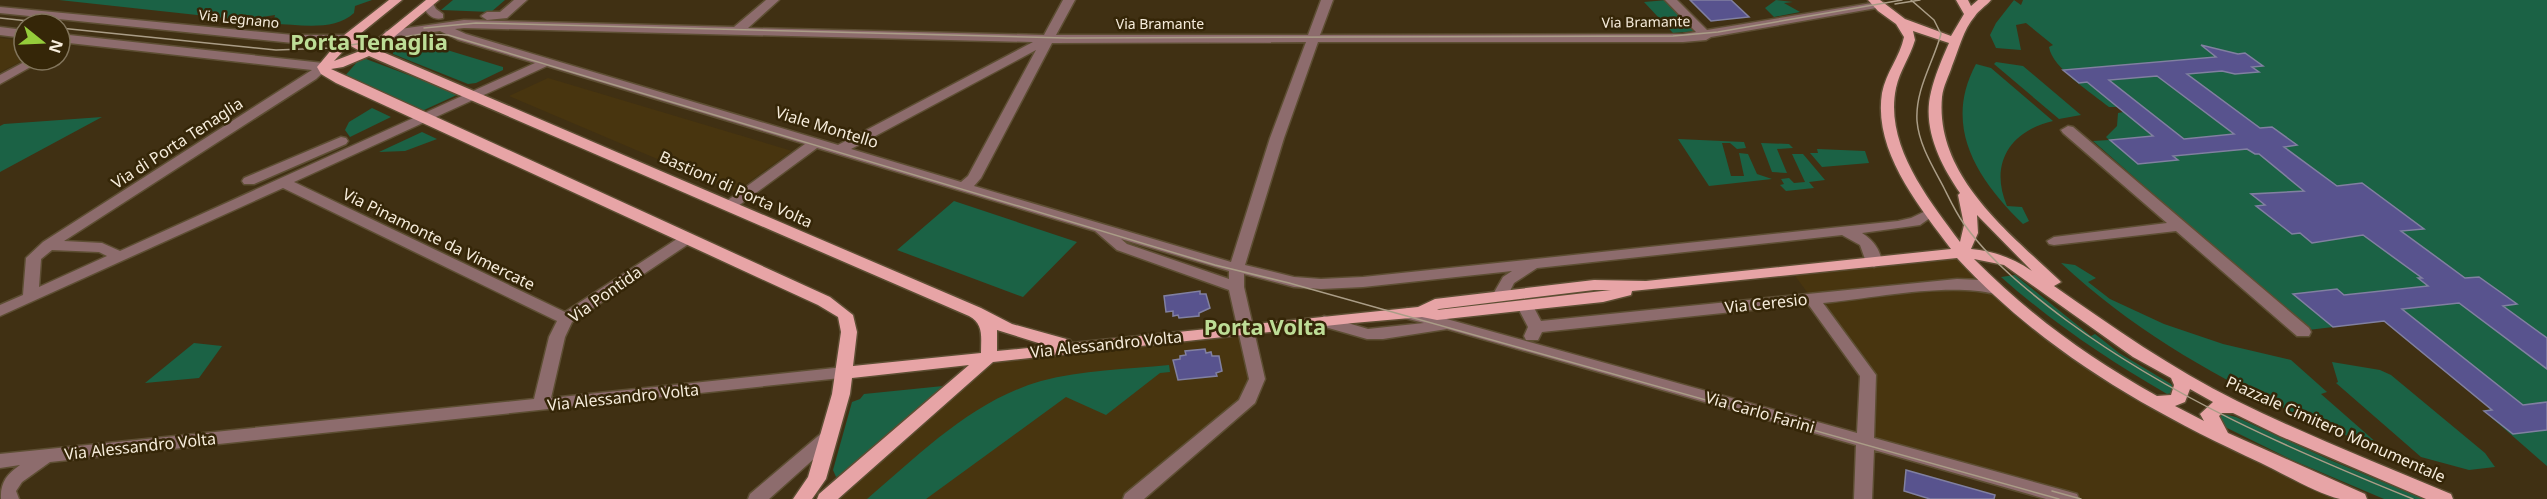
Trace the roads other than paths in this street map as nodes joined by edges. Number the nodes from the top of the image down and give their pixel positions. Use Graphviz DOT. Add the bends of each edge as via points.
graph roads {
  1 [pos="396,0"];
  2 [pos="521,0"];
  3 [pos="773,0"];
  4 [pos="1069,0"];
  5 [pos="1327,0"];
  6 [pos="1671,0"];
  7 [pos="1962,0"];
  8 [pos="1985,0"];
  9 [pos="430,2"];
  10 [pos="1876,3"];
  11 [pos="0,10"];
  12 [pos="1970,14"];
  13 [pos="439,21"];
  14 [pos="1901,22"];
  15 [pos="738,30"];
  16 [pos="390,34"];
  17 [pos="1706,36"];
  18 [pos="347,39"];
  19 [pos="1049,39"];
  20 [pos="1313,39"];
  21 [pos="72,40"];
  22 [pos="76,40"];
  23 [pos="1955,41"];
  24 [pos="72,42"];
  25 [pos="369,51"];
  26 [pos="547,62"];
  27 [pos="1001,65"];
  28 [pos="323,67"];
  29 [pos="1032,70"];
  30 [pos="15,72"];
  31 [pos="0,80"];
  32 [pos="472,96"];
  33 [pos="424,117"];
  34 [pos="2068,130"];
  35 [pos="341,141"];
  36 [pos="815,143"];
  37 [pos="839,150"];
  38 [pos="249,181"];
  39 [pos="282,182"];
  40 [pos="964,187"];
  41 [pos="1964,189"];
  42 [pos="729,206"];
  43 [pos="1930,213"];
  44 [pos="1097,226"];
  45 [pos="2180,226"];
  46 [pos="1843,231"];
  47 [pos="688,238"];
  48 [pos="2054,241"];
  49 [pos="48,245"];
  50 [pos="1960,253"];
  51 [pos="119,256"];
  52 [pos="1874,262"];
  53 [pos="1523,266"];
  54 [pos="1237,268"];
  55 [pos="1646,286"];
  56 [pos="1236,287"];
  57 [pos="1995,289"];
  58 [pos="1500,296"];
  59 [pos="30,298"];
  60 [pos="1812,298"];
  61 [pos="1525,299"];
  62 [pos="0,312"];
  63 [pos="1414,313"];
  64 [pos="984,318"];
  65 [pos="2090,318"];
  66 [pos="566,319"];
  67 [pos="1324,321"];
  68 [pos="1450,325"];
  69 [pos="1536,327"];
  70 [pos="1246,330"];
  71 [pos="2303,332"];
  72 [pos="1079,347"];
  73 [pos="1528,348"];
  74 [pos="989,357"];
  75 [pos="844,373"];
  76 [pos="2178,376"];
  77 [pos="2156,402"];
  78 [pos="541,405"];
  79 [pos="2236,407"];
  80 [pos="829,436"];
  81 [pos="2223,437"];
  82 [pos="1865,442"];
  83 [pos="55,455"];
  84 [pos="0,461"];
  85 [pos="6,497"];
  86 [pos="757,499"];
  87 [pos="802,499"];
  88 [pos="826,499"];
  89 [pos="1132,499"];
  90 [pos="1863,499"];
  91 [pos="2070,499"];
  92 [pos="2358,499"];
  93 [pos="2444,499"];
  1 -- 18 [label="main road"];
  2 -- 13 [label="street" via="503,16"];
  3 -- 15 [label="street"];
  4 -- 19 [label="street"];
  5 -- 20 [label="street"];
  6 -- 17 [label="street"];
  7 -- 12 [label="main road"];
  8 -- 12 [label="main road, Piazzale Cimitero Monumentale"];
  9 -- 13 [label="street"];
  9 -- 16 [label="main road"];
  10 -- 14 [label="main road"];
  10 -- 17 [label="street, Via Bramante"];
  11 -- 18 [label="street, Via Legnano" via="293,39"];
  12 -- 23 [label="main road, Piazzale Cimitero Monumentale"];
  13 -- 15 [label="street, Via Bramante"];
  13 -- 16 [label="street, Via Legnano"];
  13 -- 26 [label="street, Viale Montello" via="462,38"];
  14 -- 23 [label="main road"];
  14 -- 43 [label="main road" via="1909,31 1910,42 1893,78 1888,115 1900,158"];
  15 -- 19 [label="street, Via Bramante"];
  16 -- 18 [label="main road, Via Legnano"];
  16 -- 25 [label="main road"];
  17 -- 20 [label="street, Via Bramante"];
  18 -- 25 [label="main road, Bastioni di Porta Volta"];
  18 -- 28 [label="main road"];
  19 -- 20 [label="street, Via Bramante"];
  19 -- 27 [label="street"];
  19 -- 29 [label="street"];
  20 -- 54 [label="street"];
  21 -- 22 [label="street"];
  22 -- 24 [label="street"];
  22 -- 28 [label="street"];
  23 -- 41 [label="main road, Piazzale Cimitero Monumentale" via="1936,96 1936,119 1944,153"];
  25 -- 28 [label="main road"];
  25 -- 32 [label="main road, Bastioni di Porta Volta"];
  26 -- 32 [label="street"];
  26 -- 36 [label="street, Viale Montello"];
  27 -- 29 [label="street" via="1019,64"];
  27 -- 37 [label="street"];
  28 -- 33 [label="main road" via="340,80"];
  28 -- 49 [label="street, Via di Porta Tenaglia"];
  29 -- 40 [label="street" via="974,178"];
  30 -- 31 [label="street"];
  32 -- 33 [label="street"];
  32 -- 42 [label="main road, Bastioni di Porta Volta"];
  33 -- 39 [label="street"];
  33 -- 47 [label="main road"];
  34 -- 45 [label="street"];
  35 -- 38 [label="street"];
  36 -- 37 [label="street, Viale Montello"];
  36 -- 42 [label="street"];
  37 -- 40 [label="street, Viale Montello"];
  39 -- 51 [label="street"];
  39 -- 66 [label="street, Via Pinamonte da Vimercate"];
  40 -- 44 [label="street, Viale Montello"];
  41 -- 50 [label="main road, Piazzale Cimitero Monumentale" via="1971,234"];
  41 -- 65 [label="main road, Piazzale Cimitero Monumentale" via="2014,245"];
  42 -- 64 [label="main road, Bastioni di Porta Volta"];
  43 -- 46 [label="street" via="1909,223"];
  43 -- 50 [label="main road"];
  44 -- 54 [label="street, Viale Montello"];
  44 -- 56 [label="street, Viale Montello" via="1122,247"];
  45 -- 48 [label="street"];
  45 -- 71 [label="street"];
  46 -- 52 [label="street" via="1865,241"];
  46 -- 53 [label="street"];
  47 -- 66 [label="street, Via Pontida"];
  47 -- 75 [label="main road" via="824,301 845,315 849,332"];
  49 -- 51 [label="street" via="102,248"];
  49 -- 59 [label="street" via="34,258"];
  50 -- 52 [label="main road, Via Ceresio"];
  50 -- 57 [label="main road"];
  50 -- 65 [label="main road, Piazzale Cimitero Monumentale" via="2009,261"];
  51 -- 59 [label="street"];
  52 -- 55 [label="main road, Via Ceresio"];
  53 -- 54 [label="street, Viale Montello" via="1321,285"];
  53 -- 58 [label="street" via="1508,280"];
  53 -- 61 [label="street" via="1517,284"];
  54 -- 56 [label="street"];
  55 -- 61 [label="main road, Via Ceresio" via="1594,285"];
  55 -- 61 [label="main road, Via Ceresio" via="1603,297 1544,303"];
  56 -- 70 [label="street"];
  57 -- 60 [label="street, Via Ceresio" via="1957,284"];
  57 -- 77 [label="main road" via="2063,345"];
  58 -- 61 [label="main road"];
  58 -- 63 [label="main road" via="1436,304"];
  59 -- 62 [label="street"];
  60 -- 69 [label="street, Via Ceresio"];
  60 -- 82 [label="street" via="1868,375"];
  61 -- 63 [label="main road" via="1437,315"];
  61 -- 69 [label="street"];
  63 -- 67 [label="main road, Via Alessandro Volta"];
  63 -- 68 [label="street, Via Carlo Farini"];
  64 -- 72 [label="main road, Bastioni di Porta Volta"];
  64 -- 74 [label="main road" via="989,329"];
  65 -- 76 [label="main road, Piazzale Cimitero Monumentale"];
  66 -- 78 [label="street, Via Pontida" via="557,337"];
  67 -- 68 [label="street" via="1367,334"];
  67 -- 70 [label="main road, Via Alessandro Volta"];
  68 -- 73 [label="street, Via Carlo Farini"];
  69 -- 73 [label="street"];
  70 -- 72 [label="main road, Via Alessandro Volta"];
  70 -- 89 [label="street" via="1257,379 1246,403"];
  72 -- 74 [label="main road, Via Alessandro Volta"];
  73 -- 82 [label="street, Via Carlo Farini"];
  74 -- 75 [label="main road, Via Alessandro Volta"];
  74 -- 88 [label="main road"];
  75 -- 78 [label="street, Via Alessandro Volta"];
  75 -- 80 [label="main road"];
  76 -- 77 [label="main road" via="2182,385 2179,398"];
  76 -- 79 [label="main road, Piazzale Cimitero Monumentale"];
  77 -- 81 [label="main road"];
  78 -- 83 [label="street, Via Alessandro Volta"];
  79 -- 81 [label="main road" via="2218,407 2209,414"];
  79 -- 93 [label="main road, Piazzale Cimitero Monumentale"];
  80 -- 86 [label="street"];
  80 -- 87 [label="main road" via="817,479"];
  81 -- 92 [label="main road"];
  82 -- 90 [label="street"];
  82 -- 91 [label="street, Via Carlo Farini"];
  83 -- 84 [label="street, Via Alessandro Volta"];
  83 -- 85 [label="street" via="16,477"];
}
